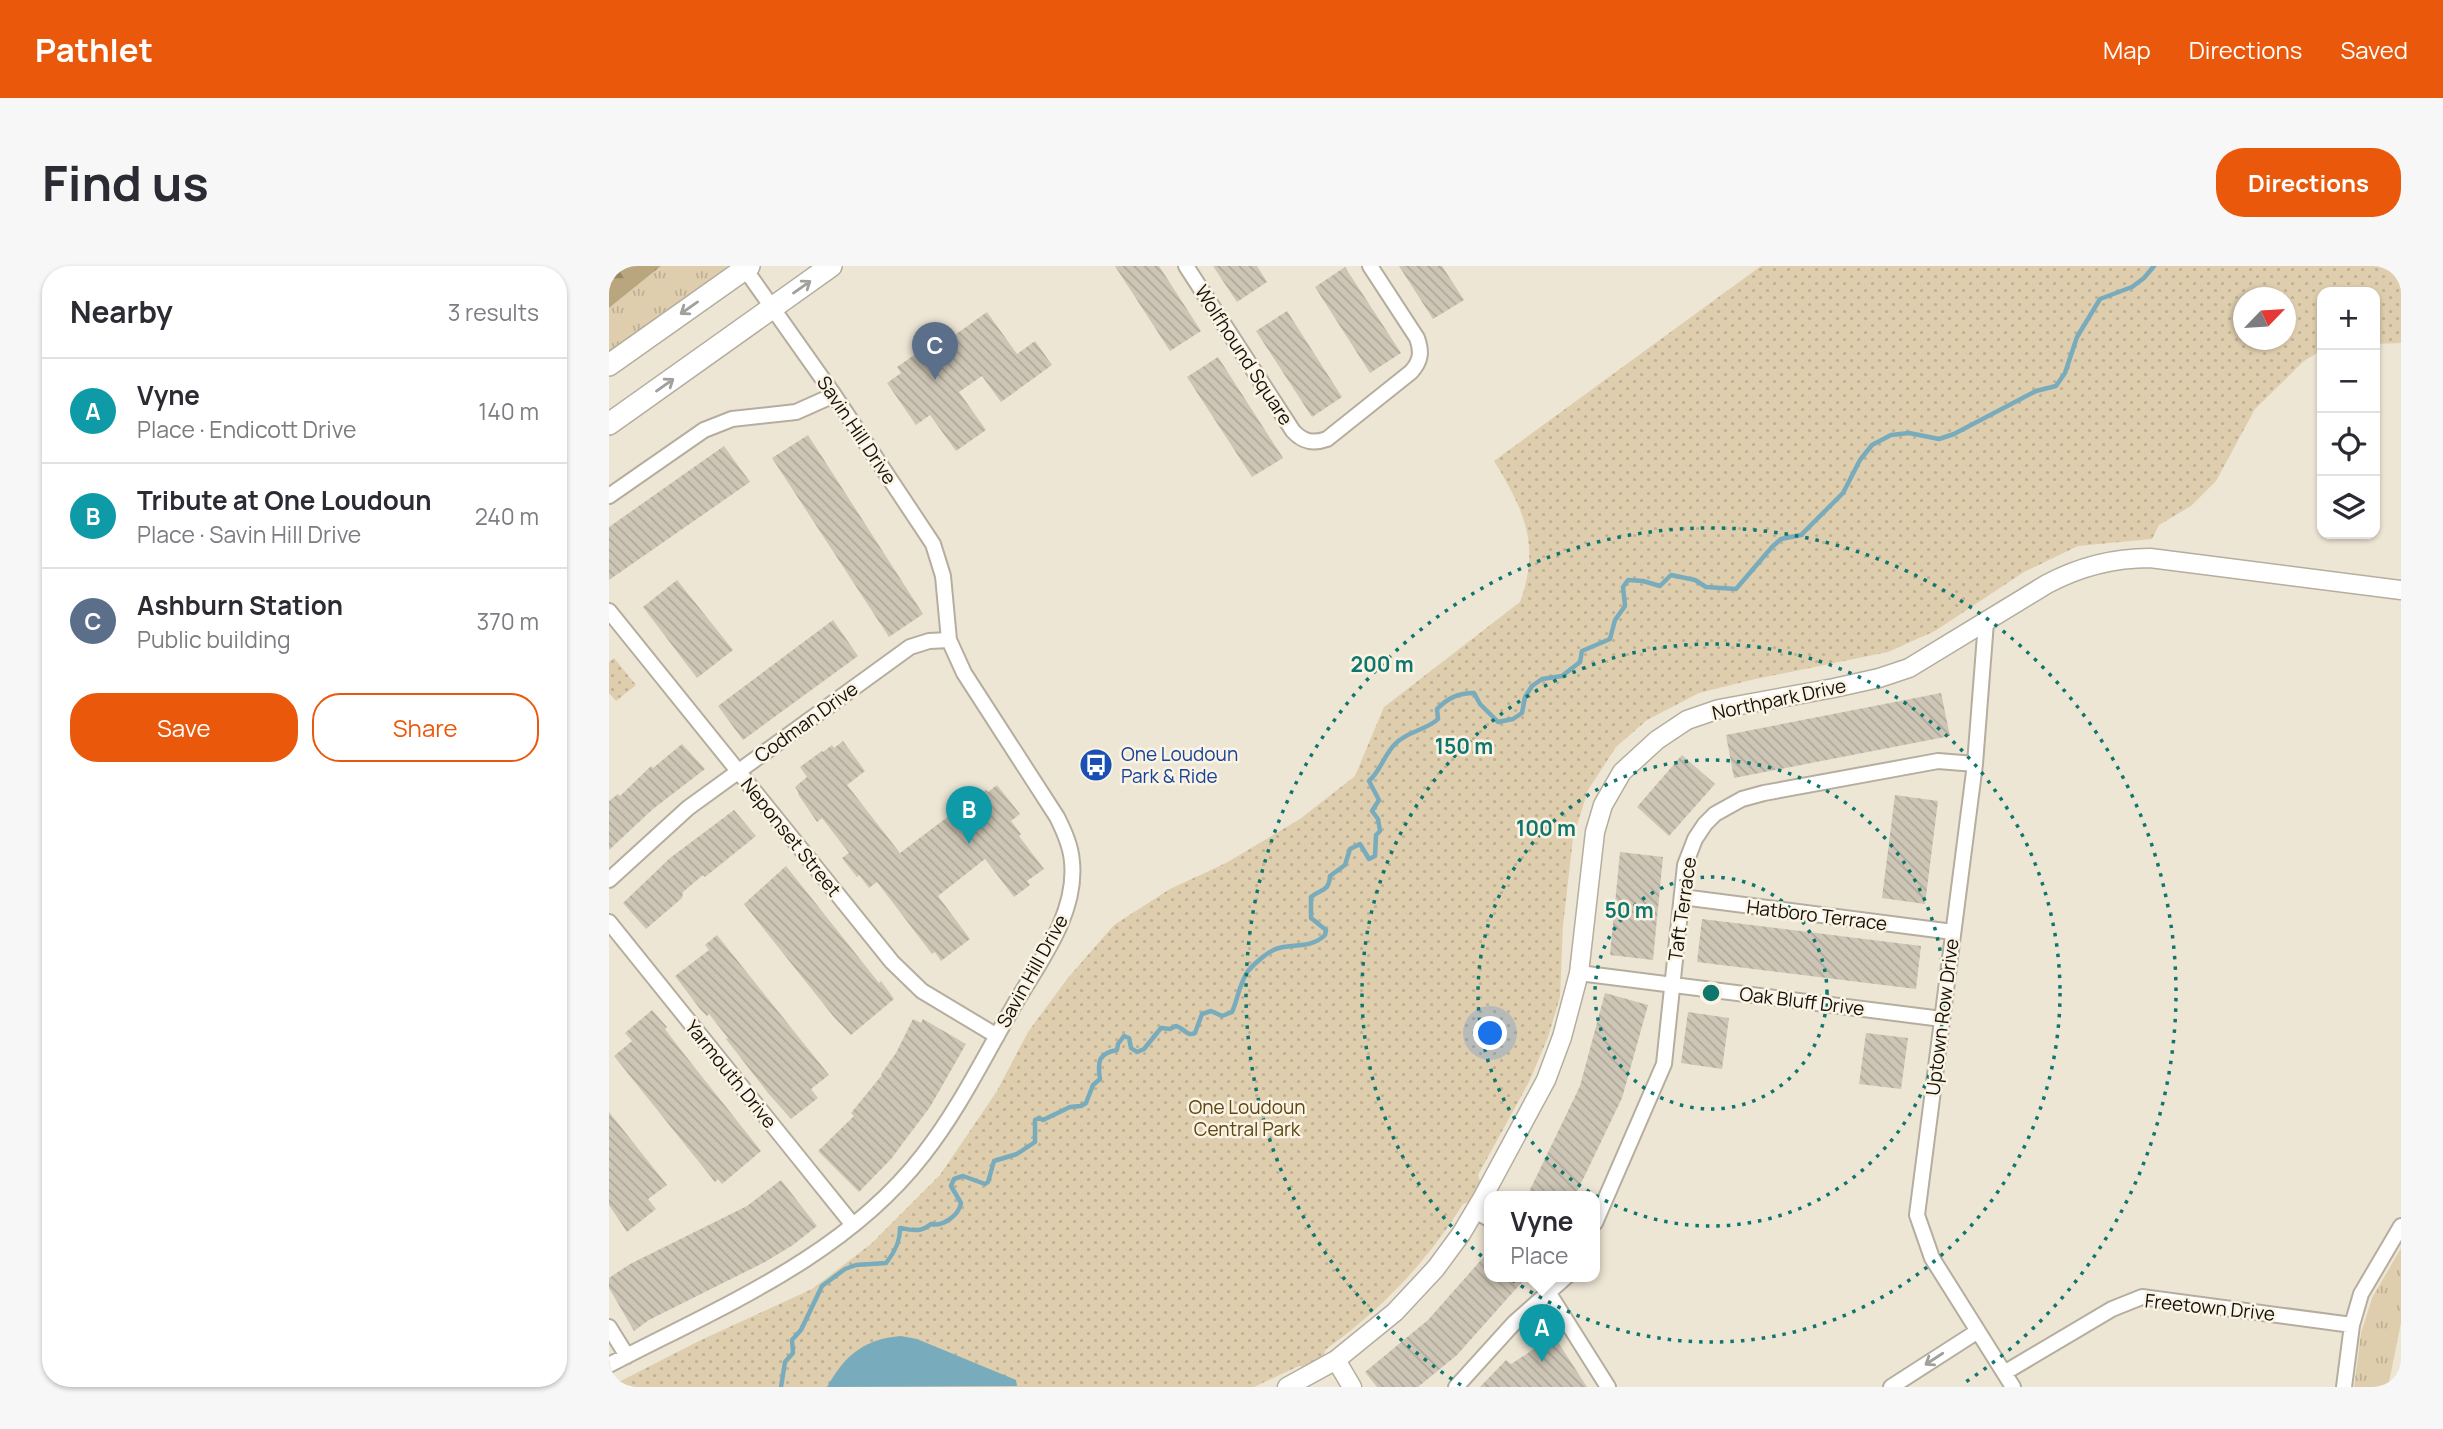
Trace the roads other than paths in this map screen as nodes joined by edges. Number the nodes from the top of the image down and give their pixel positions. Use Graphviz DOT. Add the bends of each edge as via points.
graph roads {
  1 [pos="831,266"];
  2 [pos="1187,266"];
  3 [pos="1370,266"];
  4 [pos="747,267"];
  5 [pos="772,308"];
  6 [pos="609,365"];
  7 [pos="834,395"];
  8 [pos="609,424"];
  9 [pos="609,496"];
  10 [pos="2401,590"];
  11 [pos="609,611"];
  12 [pos="1986,622"];
  13 [pos="949,640"];
  14 [pos="1975,764"];
  15 [pos="738,771"];
  16 [pos="609,880"];
  17 [pos="1682,897"];
  18 [pos="609,922"];
  19 [pos="1953,932"];
  20 [pos="1579,973"];
  21 [pos="1673,984"];
  22 [pos="1942,1019"];
  23 [pos="997,1035"];
  24 [pos="1493,1191"];
  25 [pos="1600,1209"];
  26 [pos="1482,1215"];
  27 [pos="853,1225"];
  28 [pos="2401,1226"];
  29 [pos="1542,1282"];
  30 [pos="1561,1282"];
  31 [pos="1549,1294"];
  32 [pos="2352,1325"];
  33 [pos="609,1327"];
  34 [pos="1978,1331"];
  35 [pos="627,1356"];
  36 [pos="1336,1360"];
  37 [pos="609,1365"];
  38 [pos="2004,1373"];
  39 [pos="1287,1387"];
  40 [pos="1352,1387"];
  41 [pos="1456,1387"];
  42 [pos="1608,1387"];
  43 [pos="1891,1387"];
  44 [pos="2013,1387"];
  45 [pos="2344,1387"];
  5 -- 1 [label="main road, one-way"];
  2 -- 3 [label="street, Wolfhound Square" via="1293,431 1315,442 1327,439 1411,372 1420,358 1417,338"];
  4 -- 5 [label="street, Savin Hill Drive"];
  4 -- 6 [label="main road, one-way"];
  5 -- 7 [label="street, Savin Hill Drive"];
  8 -- 5 [label="main road, one-way"];
  7 -- 9 [label="street" via="796,412 732,419 704,430"];
  7 -- 13 [label="street, Savin Hill Drive" via="933,544 943,576"];
  10 -- 12 [label="street, Northpark Drive" via="2129,558 2069,572"];
  11 -- 15 [label="street, Neponset Street"];
  12 -- 14 [label="street, Uptown Row Drive"];
  12 -- 20 [label="street, Northpark Drive" via="1909,668 1834,688 1719,709 1687,720 1657,740 1622,772 1602,805 1591,851"];
  13 -- 15 [label="street, Codman Drive" via="910,646"];
  13 -- 23 [label="street, Savin Hill Drive" via="964,673 1057,817 1072,861 1070,897 1056,935"];
  14 -- 17 [label="street, Taft Terrace" via="1938,761 1764,793 1727,805 1695,839 1685,865"];
  14 -- 19 [label="street, Uptown Row Drive"];
  15 -- 16 [label="street, Codman Drive" via="688,808"];
  15 -- 23 [label="street, Neponset Street" via="892,962 922,991"];
  17 -- 19 [label="street, Hatboro Terrace"];
  17 -- 21 [label="street, Taft Terrace"];
  18 -- 27 [label="street, Yarmouth Drive"];
  19 -- 22 [label="street, Uptown Row Drive"];
  20 -- 21 [label="street, Oak Bluff Drive"];
  20 -- 24 [label="street, Northpark Drive" via="1546,1080"];
  21 -- 22 [label="street, Oak Bluff Drive"];
  21 -- 25 [label="street, Taft Terrace" via="1664,1064"];
  22 -- 34 [label="street, Uptown Row Drive" via="1917,1215 1932,1258"];
  23 -- 27 [label="street, Savin Hill Drive" via="924,1154 899,1184"];
  26 -- 36 [label="street, Northpark Drive" via="1415,1292"];
  27 -- 35 [label="street, Savin Hill Drive" via="784,1274"];
  28 -- 32 [label="street" via="2361,1294"];
  29 -- 31 [label="street"];
  30 -- 31 [label="street"];
  31 -- 41 [label="street" via="1514,1323"];
  31 -- 42 [label="street"];
  32 -- 38 [label="street, Freetown Drive" via="2142,1297 2112,1309"];
  32 -- 45 [label="street"];
  33 -- 35 [label="street"];
  34 -- 38 [label="street, Uptown Row Drive"];
  34 -- 43 [label="street, one-way"];
  35 -- 37 [label="street, Savin Hill Drive"];
  36 -- 39 [label="street, Northpark Drive"];
  36 -- 40 [label="street"];
  38 -- 44 [label="street, Uptown Row Drive"];
}
